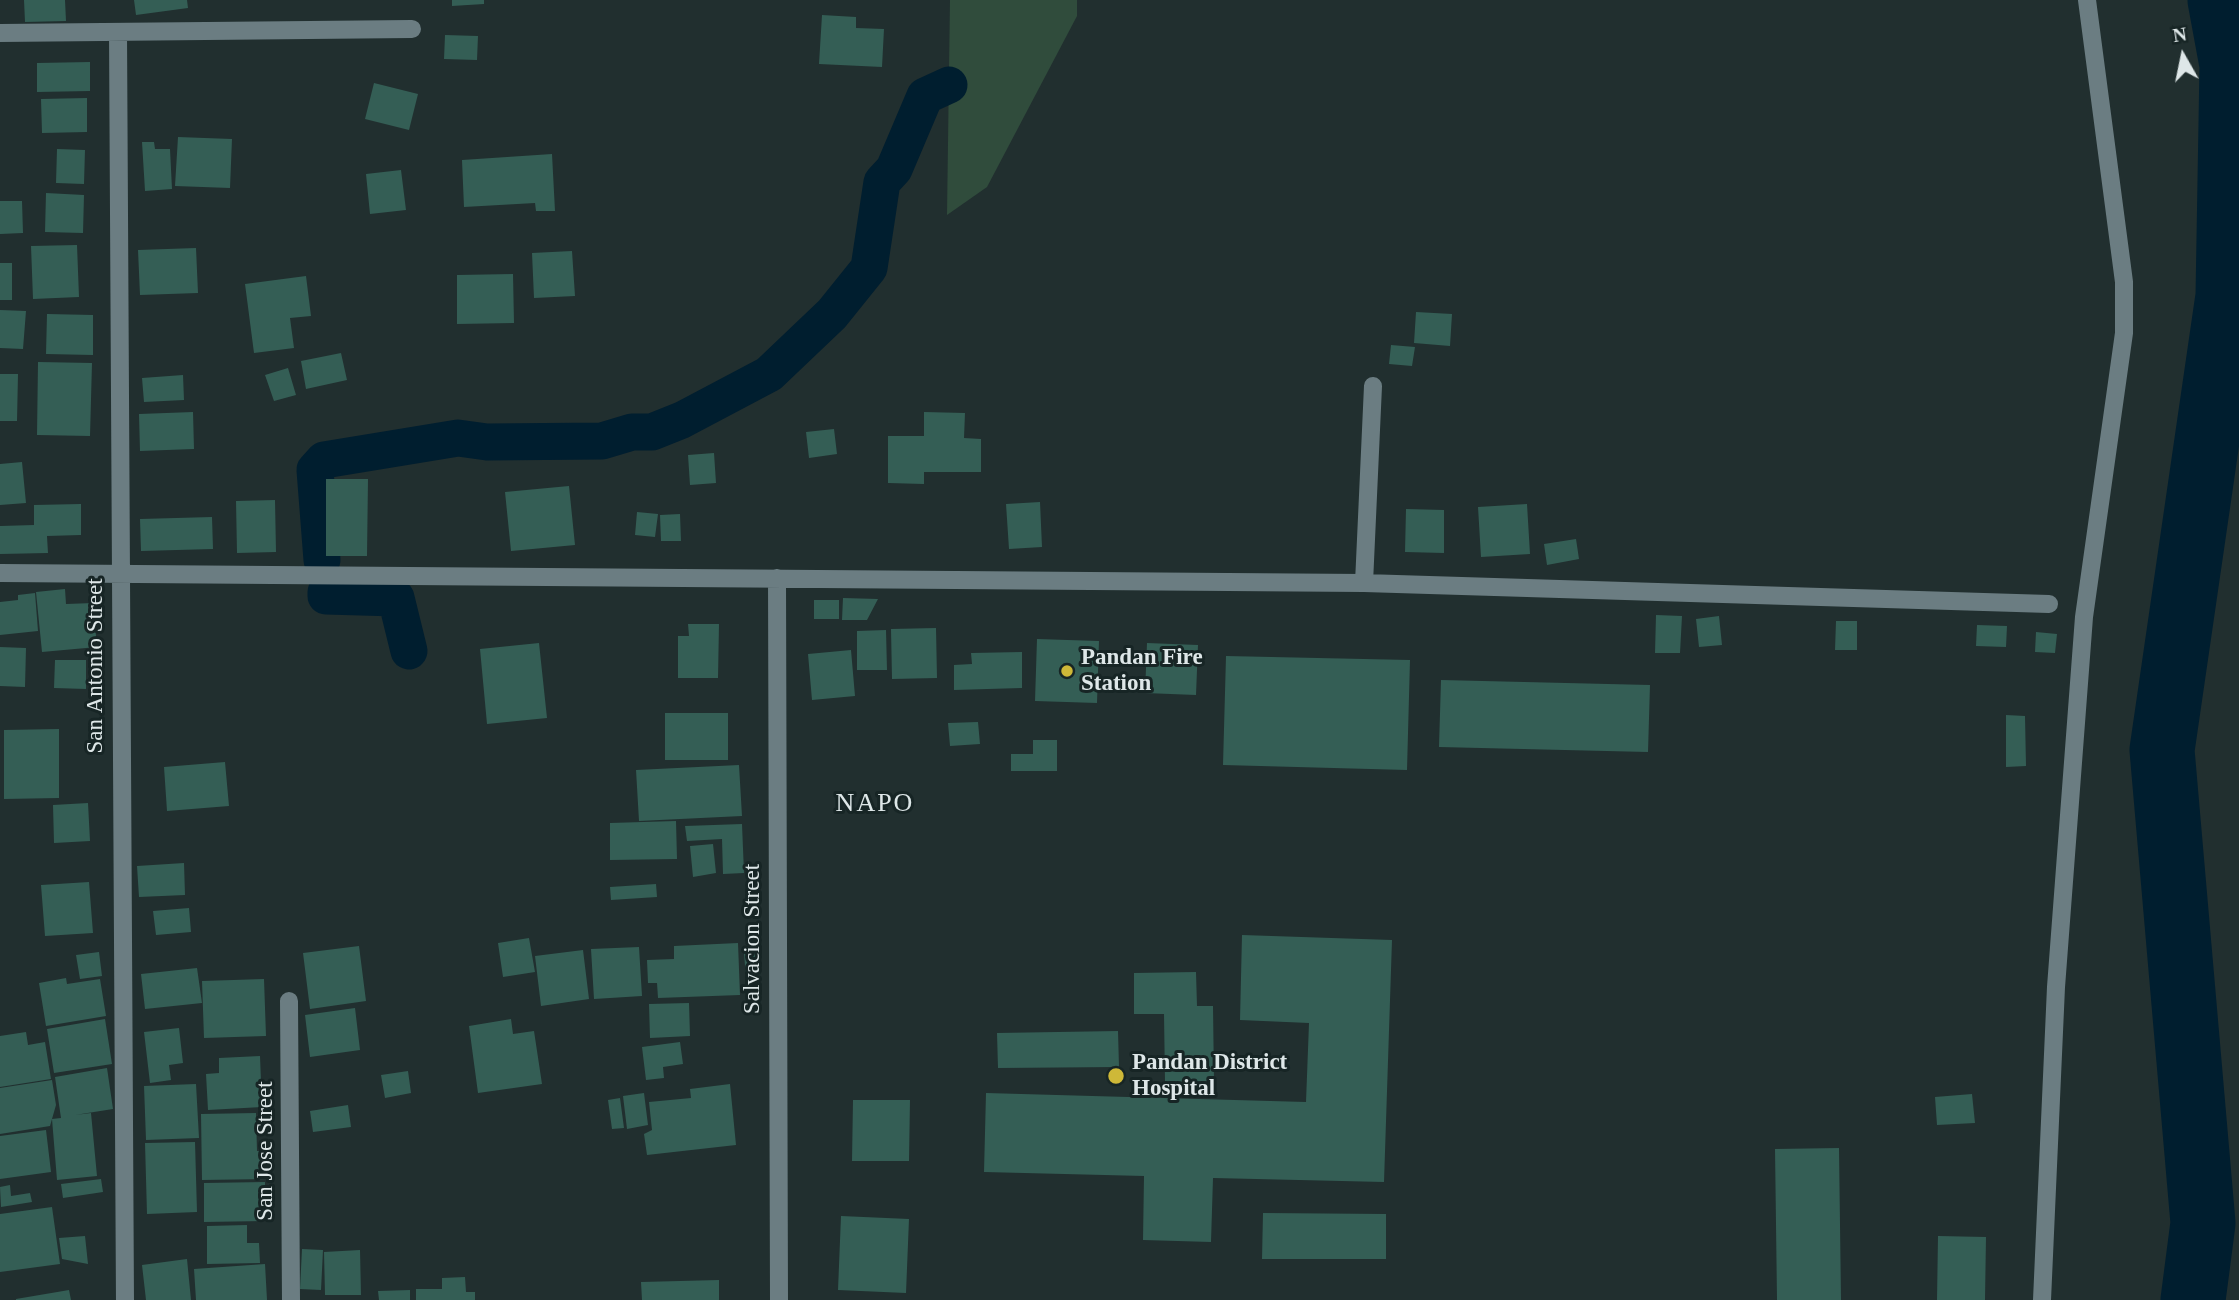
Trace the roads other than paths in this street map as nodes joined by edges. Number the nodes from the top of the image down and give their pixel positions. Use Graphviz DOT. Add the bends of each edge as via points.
graph roads {
  1 [pos="2087,0"];
  2 [pos="412,29"];
  3 [pos="118,32"];
  4 [pos="0,33"];
  5 [pos="1373,386"];
  6 [pos="119,572"];
  7 [pos="0,573"];
  8 [pos="777,578"];
  9 [pos="1364,583"];
  10 [pos="2049,604"];
  11 [pos="289,1001"];
  12 [pos="125,1300"];
  13 [pos="291,1300"];
  14 [pos="779,1300"];
  15 [pos="2042,1300"];
  1 -- 15 [label="street" via="2124,282 2124,333 2084,617 2056,987"];
  2 -- 3 [label="street"];
  3 -- 4 [label="street"];
  3 -- 6 [label="street, San Antonio Street"];
  5 -- 9 [label="street"];
  6 -- 7 [label="street"];
  6 -- 8 [label="street"];
  6 -- 12 [label="street, San Antonio Street"];
  8 -- 9 [label="street"];
  8 -- 14 [label="street, Salvacion Street"];
  9 -- 10 [label="street"];
  11 -- 13 [label="street, San Jose Street"];
}
